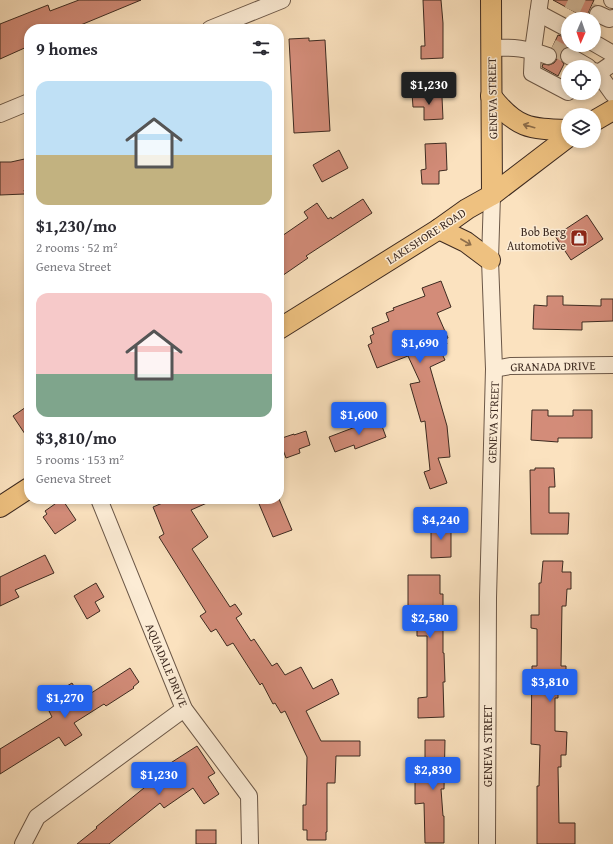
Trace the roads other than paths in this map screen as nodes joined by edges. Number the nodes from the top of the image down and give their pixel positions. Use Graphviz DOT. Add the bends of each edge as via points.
graph roads {
  1 [pos="282,0"];
  2 [pos="491,0"];
  3 [pos="264,3"];
  4 [pos="539,6"];
  5 [pos="601,15"];
  6 [pos="613,18"];
  7 [pos="561,23"];
  8 [pos="220,24"];
  9 [pos="601,47"];
  10 [pos="491,48"];
  11 [pos="542,48"];
  12 [pos="613,54"];
  13 [pos="613,64"];
  14 [pos="601,69"];
  15 [pos="601,81"];
  16 [pos="561,88"];
  17 [pos="613,94"];
  18 [pos="492,96"];
  19 [pos="24,104"];
  20 [pos="613,110"];
  21 [pos="0,114"];
  22 [pos="601,117"];
  23 [pos="561,129"];
  24 [pos="561,142"];
  25 [pos="492,195"];
  26 [pos="439,229"];
  27 [pos="490,260"];
  28 [pos="284,326"];
  29 [pos="613,365"];
  30 [pos="494,369"];
  31 [pos="24,491"];
  32 [pos="101,504"];
  33 [pos="0,507"];
  34 [pos="184,709"];
  35 [pos="24,844"];
  36 [pos="250,844"];
  37 [pos="487,844"];
  1 -- 3 [label="street"];
  2 -- 10 [label="main road, GENEVA STREET"];
  3 -- 8 [label="street"];
  4 -- 7 [label="street"];
  4 -- 11 [label="street"];
  5 -- 6 [label="street"];
  9 -- 12 [label="street"];
  10 -- 11 [label="street"];
  10 -- 18 [label="main road, GENEVA STREET"];
  11 -- 16 [label="street" via="532,73"];
  13 -- 14 [label="street"];
  15 -- 17 [label="street"];
  23 -- 18 [label="main road, one-way" via="531,127 516,121 502,110"];
  18 -- 25 [label="main road, GENEVA STREET"];
  19 -- 21 [label="street"];
  20 -- 22 [label="main road"];
  24 -- 25 [label="main road, LAKESHORE ROAD"];
  25 -- 26 [label="main road, LAKESHORE ROAD"];
  25 -- 27 [label="street, GENEVA STREET"];
  26 -- 27 [label="main road, one-way" via="466,242"];
  26 -- 28 [label="main road, LAKESHORE ROAD"];
  27 -- 30 [label="street, GENEVA STREET"];
  29 -- 30 [label="street, GRANADA DRIVE" via="510,366"];
  30 -- 37 [label="street, GENEVA STREET" via="488,598"];
  31 -- 33 [label="main road"];
  32 -- 34 [label="street, AQUADALE DRIVE"];
  34 -- 35 [label="street" via="37,817"];
  34 -- 36 [label="street, AQUADALE DRIVE" via="249,796"];
}
